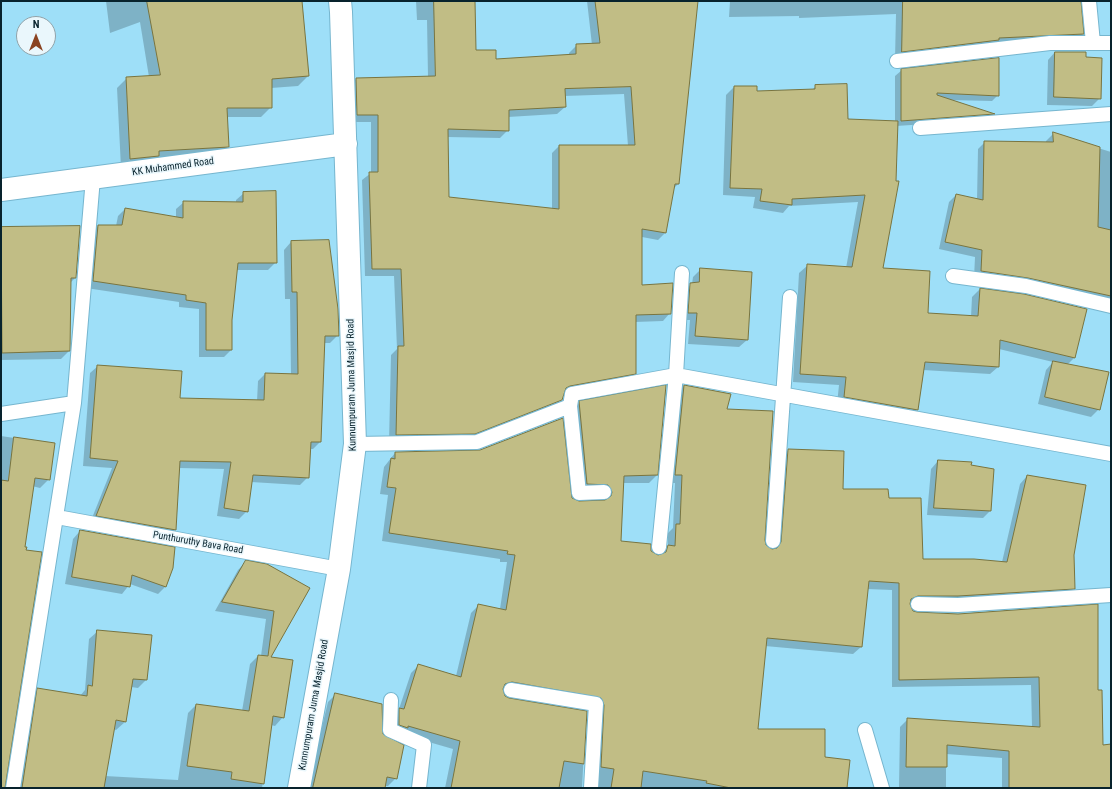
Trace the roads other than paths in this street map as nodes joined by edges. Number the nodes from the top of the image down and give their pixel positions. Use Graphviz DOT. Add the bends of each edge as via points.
graph roads {
  1 [pos="340,1"];
  2 [pos="1088,1"];
  3 [pos="1093,43"];
  4 [pos="1111,43"];
  5 [pos="897,61"];
  6 [pos="1111,114"];
  7 [pos="920,128"];
  8 [pos="346,144"];
  9 [pos="93,178"];
  10 [pos="1,190"];
  11 [pos="682,273"];
  12 [pos="953,276"];
  13 [pos="790,297"];
  14 [pos="1111,306"];
  15 [pos="676,375"];
  16 [pos="784,395"];
  17 [pos="74,403"];
  18 [pos="570,406"];
  19 [pos="1,414"];
  20 [pos="355,444"];
  21 [pos="1111,454"];
  22 [pos="604,492"];
  23 [pos="57,517"];
  24 [pos="773,541"];
  25 [pos="659,547"];
  26 [pos="339,569"];
  27 [pos="1111,595"];
  28 [pos="918,604"];
  29 [pos="511,690"];
  30 [pos="391,700"];
  31 [pos="865,730"];
  32 [pos="13,788"];
  33 [pos="299,788"];
  34 [pos="419,788"];
  35 [pos="590,788"];
  36 [pos="882,788"];
  1 -- 8 [label="street, Kunnumpuram Juma Masjid Road"];
  2 -- 3 [label="lane"];
  3 -- 4 [label="lane"];
  3 -- 5 [label="lane" via="1050,43"];
  6 -- 7 [label="lane"];
  8 -- 9 [label="street, KK Muhammed Road"];
  8 -- 20 [label="street, Kunnumpuram Juma Masjid Road"];
  9 -- 10 [label="street, KK Muhammed Road"];
  9 -- 17 [label="lane"];
  11 -- 15 [label="lane"];
  12 -- 14 [label="lane" via="1026,286"];
  13 -- 16 [label="lane"];
  15 -- 16 [label="lane"];
  15 -- 18 [label="lane" via="572,394"];
  15 -- 25 [label="lane"];
  16 -- 21 [label="lane"];
  16 -- 24 [label="lane"];
  17 -- 19 [label="lane"];
  17 -- 23 [label="lane"];
  18 -- 20 [label="lane" via="477,442"];
  18 -- 22 [label="lane" via="579,493"];
  20 -- 26 [label="street, Kunnumpuram Juma Masjid Road"];
  23 -- 26 [label="lane, Punthuruthy Bava Road"];
  23 -- 32 [label="lane"];
  26 -- 33 [label="street, Kunnumpuram Juma Masjid Road"];
  27 -- 28 [label="lane" via="958,605"];
  29 -- 35 [label="lane" via="596,704"];
  30 -- 34 [label="lane" via="390,730 424,745"];
  31 -- 36 [label="lane"];
}
